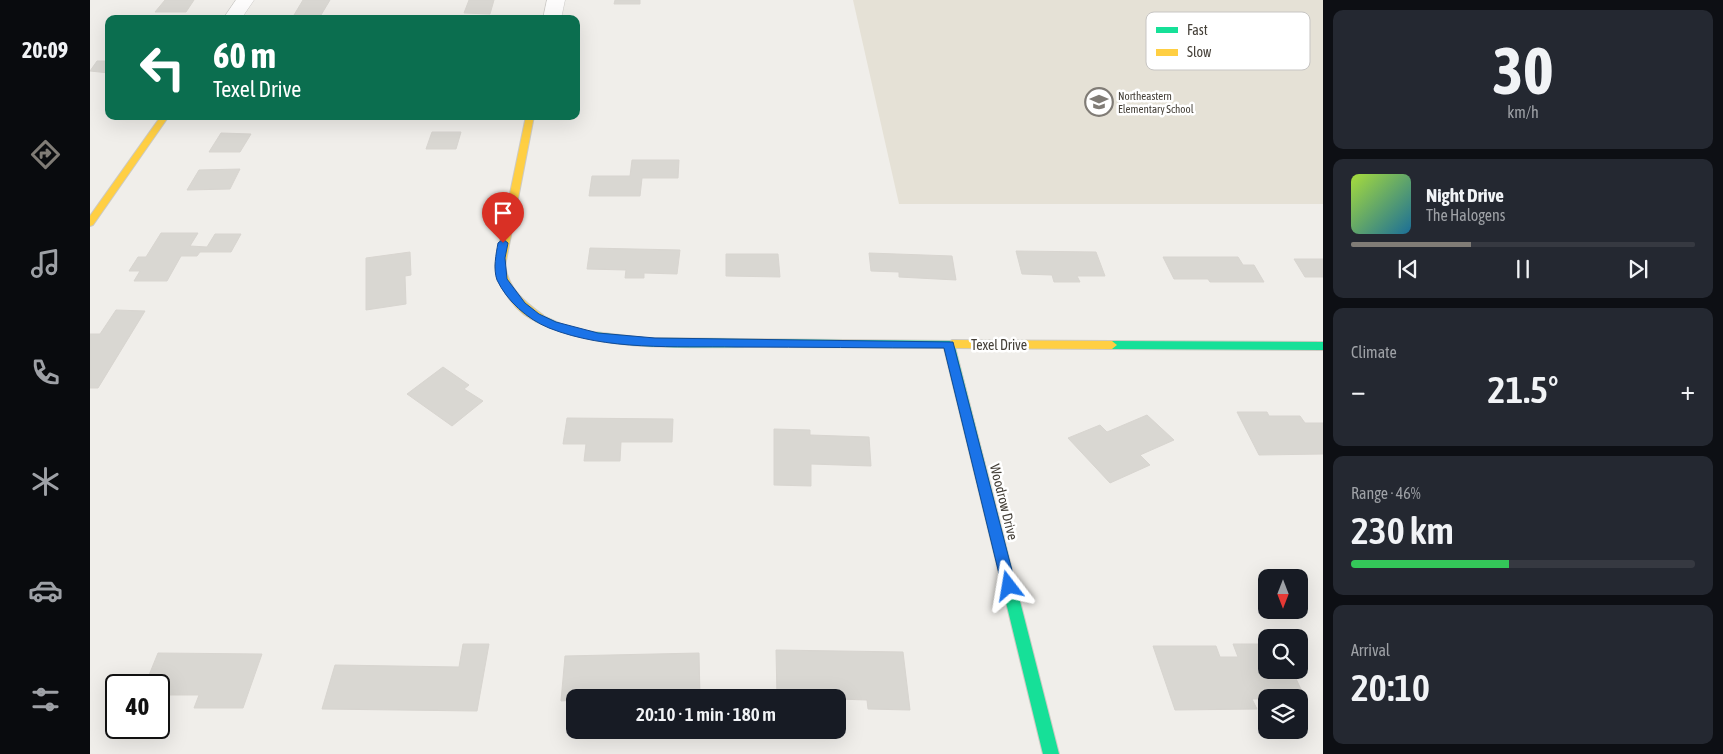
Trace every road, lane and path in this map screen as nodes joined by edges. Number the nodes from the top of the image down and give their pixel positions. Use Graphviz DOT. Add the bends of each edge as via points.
graph roads {
  1 [pos="245,0"];
  2 [pos="556,0"];
  3 [pos="235,15"];
  4 [pos="553,15"];
  5 [pos="162,120"];
  6 [pos="529,120"];
  7 [pos="90,223"];
  8 [pos="949,344"];
  9 [pos="1323,346"];
  10 [pos="1051,754"];
  1 -- 3 [label="street"];
  2 -- 4 [label="street"];
  5 -- 7 [label="street"];
  6 -- 8 [label="street, Texel Drive" via="500,258 502,279 509,292 536,317 552,325 598,337 655,342"];
  8 -- 9 [label="street, Texel Drive"];
  8 -- 10 [label="street, Woodrow Drive"];
}
